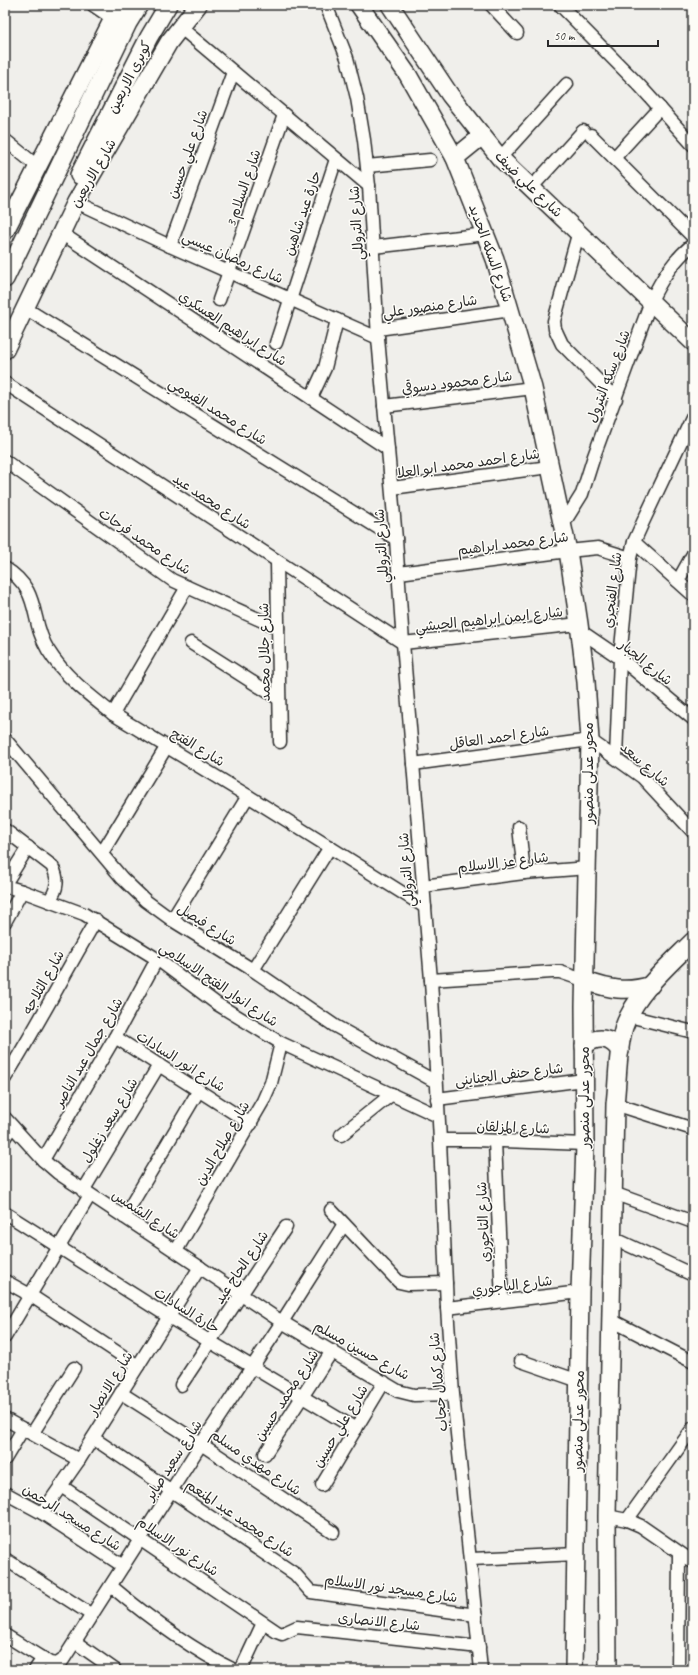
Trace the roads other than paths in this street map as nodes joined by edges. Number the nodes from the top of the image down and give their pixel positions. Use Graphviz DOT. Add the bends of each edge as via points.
graph roads {
  1 [pos="93,5"];
  2 [pos="138,5"];
  3 [pos="168,5"];
  4 [pos="198,5"];
  5 [pos="326,5"];
  6 [pos="359,5"];
  7 [pos="390,5"];
  8 [pos="491,5"];
  9 [pos="560,5"];
  10 [pos="116,12"];
  11 [pos="180,27"];
  12 [pos="517,33"];
  13 [pos="233,72"];
  14 [pos="567,84"];
  15 [pos="660,108"];
  16 [pos="284,115"];
  17 [pos="482,136"];
  18 [pos="5,140"];
  19 [pos="693,145"];
  20 [pos="455,158"];
  21 [pos="500,158"];
  22 [pos="614,158"];
  23 [pos="336,159"];
  24 [pos="430,160"];
  25 [pos="37,166"];
  26 [pos="367,166"];
  27 [pos="369,186"];
  28 [pos="532,187"];
  29 [pos="76,202"];
  30 [pos="5,231"];
  31 [pos="579,231"];
  32 [pos="61,233"];
  33 [pos="486,234"];
  34 [pos="693,237"];
  35 [pos="693,244"];
  36 [pos="170,246"];
  37 [pos="373,247"];
  38 [pos="230,272"];
  39 [pos="5,280"];
  40 [pos="289,299"];
  41 [pos="219,300"];
  42 [pos="651,301"];
  43 [pos="25,308"];
  44 [pos="511,310"];
  45 [pos="337,320"];
  46 [pos="5,322"];
  47 [pos="378,333"];
  48 [pos="693,342"];
  49 [pos="276,343"];
  50 [pos="5,350"];
  51 [pos="5,383"];
  52 [pos="533,388"];
  53 [pos="311,398"];
  54 [pos="616,399"];
  55 [pos="384,406"];
  56 [pos="693,416"];
  57 [pos="388,449"];
  58 [pos="5,461"];
  59 [pos="549,467"];
  60 [pos="392,488"];
  61 [pos="562,526"];
  62 [pos="396,539"];
  63 [pos="634,542"];
  64 [pos="568,551"];
  65 [pos="693,554"];
  66 [pos="630,558"];
  67 [pos="277,562"];
  68 [pos="5,568"];
  69 [pos="399,574"];
  70 [pos="678,581"];
  71 [pos="187,587"];
  72 [pos="693,595"];
  73 [pos="579,627"];
  74 [pos="278,628"];
  75 [pos="191,643"];
  76 [pos="403,643"];
  77 [pos="620,658"];
  78 [pos="279,699"];
  79 [pos="114,714"];
  80 [pos="693,719"];
  81 [pos="5,739"];
  82 [pos="590,740"];
  83 [pos="280,742"];
  84 [pos="166,746"];
  85 [pos="616,756"];
  86 [pos="413,764"];
  87 [pos="248,796"];
  88 [pos="519,827"];
  89 [pos="5,830"];
  90 [pos="693,832"];
  91 [pos="28,847"];
  92 [pos="330,847"];
  93 [pos="102,853"];
  94 [pos="588,868"];
  95 [pos="524,873"];
  96 [pos="5,885"];
  97 [pos="423,886"];
  98 [pos="22,891"];
  99 [pos="49,901"];
  100 [pos="425,907"];
  101 [pos="96,920"];
  102 [pos="172,920"];
  103 [pos="5,922"];
  104 [pos="693,941"];
  105 [pos="157,959"];
  106 [pos="253,970"];
  107 [pos="431,980"];
  108 [pos="586,981"];
  109 [pos="651,985"];
  110 [pos="629,1016"];
  111 [pos="693,1032"];
  112 [pos="115,1037"];
  113 [pos="281,1043"];
  114 [pos="584,1046"];
  115 [pos="620,1051"];
  116 [pos="159,1065"];
  117 [pos="5,1078"];
  118 [pos="584,1080"];
  119 [pos="199,1090"];
  120 [pos="437,1090"];
  121 [pos="392,1094"];
  122 [pos="615,1104"];
  123 [pos="438,1116"];
  124 [pos="9,1122"];
  125 [pos="251,1124"];
  126 [pos="693,1130"];
  127 [pos="341,1135"];
  128 [pos="5,1136"];
  129 [pos="440,1140"];
  130 [pos="495,1141"];
  131 [pos="585,1144"];
  132 [pos="43,1160"];
  133 [pos="86,1193"];
  134 [pos="613,1193"];
  135 [pos="331,1210"];
  136 [pos="5,1213"];
  137 [pos="124,1217"];
  138 [pos="693,1222"];
  139 [pos="344,1224"];
  140 [pos="286,1227"];
  141 [pos="612,1238"];
  142 [pos="58,1247"];
  143 [pos="176,1251"];
  144 [pos="200,1267"];
  145 [pos="693,1275"];
  146 [pos="5,1281"];
  147 [pos="446,1283"];
  148 [pos="580,1292"];
  149 [pos="240,1294"];
  150 [pos="30,1295"];
  151 [pos="502,1301"];
  152 [pos="447,1308"];
  153 [pos="169,1317"];
  154 [pos="611,1320"];
  155 [pos="282,1322"];
  156 [pos="5,1337"];
  157 [pos="210,1342"];
  158 [pos="332,1351"];
  159 [pos="521,1361"];
  160 [pos="693,1362"];
  161 [pos="138,1366"];
  162 [pos="252,1367"];
  163 [pos="74,1368"];
  164 [pos="579,1380"];
  165 [pos="384,1382"];
  166 [pos="181,1385"];
  167 [pos="122,1393"];
  168 [pos="453,1394"];
  169 [pos="302,1397"];
  170 [pos="5,1419"];
  171 [pos="693,1428"];
  172 [pos="356,1429"];
  173 [pos="28,1431"];
  174 [pos="93,1438"];
  175 [pos="201,1444"];
  176 [pos="266,1454"];
  177 [pos="5,1459"];
  178 [pos="79,1460"];
  179 [pos="322,1485"];
  180 [pos="61,1486"];
  181 [pos="172,1490"];
  182 [pos="5,1493"];
  183 [pos="42,1513"];
  184 [pos="607,1516"];
  185 [pos="627,1520"];
  186 [pos="333,1532"];
  187 [pos="140,1538"];
  188 [pos="679,1553"];
  189 [pos="577,1554"];
  190 [pos="5,1559"];
  191 [pos="471,1559"];
  192 [pos="693,1562"];
  193 [pos="123,1566"];
  194 [pos="111,1586"];
  195 [pos="305,1587"];
  196 [pos="92,1615"];
  197 [pos="476,1615"];
  198 [pos="263,1623"];
  199 [pos="277,1632"];
  200 [pos="5,1635"];
  201 [pos="75,1642"];
  202 [pos="479,1647"];
  203 [pos="42,1658"];
  204 [pos="35,1670"];
  205 [pos="115,1670"];
  206 [pos="234,1670"];
  207 [pos="241,1670"];
  208 [pos="481,1670"];
  209 [pos="574,1670"];
  210 [pos="608,1670"];
  211 [pos="678,1670"];
  1 -- 10 [label="street"];
  2 -- 39 [label="main road, كوبرى الاربعين"];
  3 -- 46 [label="main road, كوبرى الاربعين" via="149,37"];
  4 -- 11 [label="main road, شارع الاربعين"];
  5 -- 26 [label="street, شارع التروللي" via="352,78"];
  6 -- 20 [label="main road, شارع السكه الحديد" via="408,75"];
  7 -- 17 [label="main road, شارع علي ضيف" via="439,79"];
  8 -- 12 [label="street"];
  9 -- 15 [label="street"];
  10 -- 25 [label="main road"];
  11 -- 13 [label="street"];
  11 -- 29 [label="main road, شارع الاربعين" via="168,42"];
  13 -- 16 [label="street"];
  13 -- 36 [label="street, شارع علي حسين"];
  14 -- 21 [label="street"];
  15 -- 19 [label="street"];
  15 -- 22 [label="street"];
  16 -- 23 [label="street"];
  16 -- 38 [label="street, شارع السلام 3"];
  17 -- 20 [label="main road"];
  17 -- 21 [label="main road, شارع علي ضيف"];
  18 -- 25 [label="street"];
  20 -- 33 [label="main road, شارع السكه الحديد"];
  21 -- 28 [label="main road, شارع علي ضيف"];
  22 -- 28 [label="street" via="587,133"];
  22 -- 34 [label="street"];
  23 -- 27 [label="street"];
  23 -- 40 [label="street, حارة عيد شاهين"];
  24 -- 26 [label="street"];
  25 -- 30 [label="main road"];
  26 -- 27 [label="street, شارع التروللي"];
  27 -- 37 [label="street, شارع التروللي"];
  28 -- 31 [label="main road, شارع علي ضيف"];
  29 -- 32 [label="main road, شارع الاربعين"];
  29 -- 36 [label="street, شارع رمضان عيسي"];
  31 -- 42 [label="main road, شارع علي ضيف"];
  31 -- 54 [label="street" via="554,321 555,329 562,344"];
  32 -- 43 [label="main road, شارع الاربعين"];
  32 -- 53 [label="street, شارع ابراهيم العسكري"];
  33 -- 37 [label="street"];
  33 -- 44 [label="main road, شارع السكه الحديد"];
  35 -- 42 [label="street, شارع سكه البترول" via="669,269"];
  36 -- 38 [label="street, شارع رمضان عيسي"];
  37 -- 47 [label="street, شارع التروللي"];
  38 -- 40 [label="street, شارع رمضان عيسي"];
  38 -- 41 [label="street, شارع السلام 3"];
  40 -- 45 [label="street, شارع رمضان عيسي"];
  40 -- 49 [label="street, حارة عيد شاهين"];
  42 -- 48 [label="main road, شارع علي ضيف"];
  42 -- 54 [label="street, شارع سكه البترول"];
  43 -- 50 [label="main road, شارع الاربعين"];
  43 -- 62 [label="street, شارع محمد الفيومي"];
  44 -- 47 [label="street, شارع منصور علي"];
  44 -- 52 [label="main road, شارع السكه الحديد"];
  45 -- 47 [label="street, شارع رمضان عيسي"];
  45 -- 53 [label="street" via="325,368"];
  47 -- 55 [label="street, شارع التروللي"];
  51 -- 67 [label="street, شارع محمد عيد"];
  52 -- 55 [label="street, شارع محمود دسوقي"];
  52 -- 59 [label="main road, شارع السكه الحديد"];
  53 -- 57 [label="street, شارع ابراهيم العسكري"];
  54 -- 61 [label="street, شارع سكه البترول" via="582,494"];
  55 -- 57 [label="street, شارع التروللي"];
  56 -- 63 [label="street, شارع الفنجري"];
  57 -- 60 [label="street, شارع التروللي"];
  58 -- 71 [label="street, شارع محمد فرحات" via="157,570"];
  59 -- 60 [label="street, شارع احمد محمد ابو العلا"];
  59 -- 61 [label="main road, شارع السكه الحديد"];
  60 -- 62 [label="street, شارع التروللي"];
  61 -- 64 [label="main road, محور عدلى منصور"];
  62 -- 69 [label="street, شارع التروللي"];
  63 -- 66 [label="street, شارع الفنجري"];
  63 -- 70 [label="street"];
  64 -- 66 [label="street, شارع محمد ابراهيم" via="598,548"];
  64 -- 69 [label="street, شارع محمد ابراهيم"];
  64 -- 73 [label="main road, محور عدلى منصور"];
  65 -- 70 [label="street"];
  66 -- 77 [label="street, شارع الفنجري"];
  67 -- 74 [label="street, شارع جلال محمد"];
  67 -- 76 [label="street, شارع محمد عيد"];
  68 -- 79 [label="street, شارع الفتح" via="22,581 30,595 36,611 38,628 46,648 58,666"];
  69 -- 76 [label="street, شارع التروللي"];
  70 -- 72 [label="street"];
  71 -- 74 [label="street, شارع محمد فرحات"];
  71 -- 79 [label="street"];
  73 -- 76 [label="street, شارع ايمن ابراهيم الحبشي"];
  73 -- 77 [label="street, شارع الجبار"];
  73 -- 82 [label="main road, محور عدلى منصور"];
  74 -- 78 [label="street, شارع جلال محمد"];
  75 -- 78 [label="street"];
  76 -- 86 [label="street, شارع التروللي"];
  77 -- 80 [label="street, شارع الجبار"];
  77 -- 85 [label="street, شارع الفنجري"];
  78 -- 83 [label="street, شارع جلال محمد"];
  79 -- 84 [label="street, شارع الفتح"];
  81 -- 93 [label="street, شارع فيصل"];
  82 -- 85 [label="street, شارع سعد"];
  82 -- 86 [label="street, شارع احمد العاقل"];
  82 -- 94 [label="main road, محور عدلى منصور"];
  84 -- 87 [label="street, شارع الفتح"];
  84 -- 93 [label="street"];
  85 -- 90 [label="street, شارع سعد" via="642,777"];
  86 -- 97 [label="street, شارع التروللي"];
  87 -- 92 [label="street, شارع الفتح"];
  87 -- 102 [label="street"];
  88 -- 95 [label="street"];
  89 -- 91 [label="street"];
  91 -- 96 [label="street"];
  91 -- 99 [label="street" via="52,866 57,874 55,893"];
  92 -- 100 [label="street, شارع الفتح"];
  92 -- 106 [label="street"];
  93 -- 102 [label="street, شارع فيصل" via="122,878 146,901"];
  94 -- 95 [label="street, شارع عز الاسلام"];
  94 -- 108 [label="main road, محور عدلى منصور"];
  95 -- 97 [label="street, شارع عز الاسلام"];
  96 -- 98 [label="street, شارع انوار الفتح الاسلامي"];
  97 -- 100 [label="street, شارع التروللي"];
  98 -- 99 [label="street, شارع انوار الفتح الاسلامي"];
  98 -- 103 [label="street"];
  99 -- 101 [label="street, شارع انوار الفتح الاسلامي"];
  100 -- 107 [label="street, شارع التروللي"];
  101 -- 105 [label="street, شارع انوار الفتح الاسلامي"];
  101 -- 117 [label="street, شارع الثلاجه"];
  102 -- 106 [label="street, شارع فيصل"];
  104 -- 109 [label="main road"];
  105 -- 112 [label="street, شارع جمال عبد الناصر"];
  105 -- 113 [label="street, شارع انوار الفتح الاسلامي" via="218,1004"];
  106 -- 120 [label="street, شارع فيصل" via="335,1026"];
  107 -- 108 [label="street" via="560,972"];
  107 -- 120 [label="street, شارع التروللي"];
  108 -- 109 [label="main road" via="621,990"];
  108 -- 114 [label="main road, محور عدلى منصور"];
  109 -- 110 [label="main road" via="637,1001"];
  110 -- 111 [label="street"];
  110 -- 115 [label="main road"];
  112 -- 116 [label="street, شارع انور السادات"];
  112 -- 132 [label="street, شارع جمال عبد الناصر"];
  113 -- 121 [label="street, شارع انوار الفتح الاسلامي"];
  113 -- 125 [label="street, شارع صلاح الدين" via="271,1083"];
  114 -- 115 [label="main road" via="603,1038"];
  114 -- 118 [label="main road, محور عدلى منصور"];
  115 -- 122 [label="main road"];
  116 -- 119 [label="street, شارع انور السادات"];
  116 -- 133 [label="street, شارع سعد زغلول"];
  118 -- 120 [label="street, شارع حنفى الجناينى"];
  118 -- 131 [label="main road, محور عدلى منصور"];
  119 -- 125 [label="street, شارع انور السادات"];
  119 -- 137 [label="street"];
  120 -- 123 [label="street, شارع كمال حجاب"];
  121 -- 123 [label="street, شارع انوار الفتح الاسلامي"];
  121 -- 127 [label="street"];
  122 -- 126 [label="street"];
  122 -- 134 [label="main road"];
  123 -- 129 [label="street, شارع كمال حجاب"];
  124 -- 128 [label="street"];
  124 -- 132 [label="street, شارع الشمس"];
  125 -- 143 [label="street, شارع صلاح الدين"];
  129 -- 130 [label="street, شارع المزلقان"];
  129 -- 147 [label="street, شارع كمال حجاب"];
  130 -- 131 [label="street, شارع المزلقان"];
  130 -- 151 [label="street, شارع التاجوري"];
  131 -- 148 [label="main road, محور عدلى منصور"];
  132 -- 133 [label="street, شارع الشمس"];
  133 -- 137 [label="street, شارع الشمس"];
  133 -- 142 [label="street, شارع سعد زغلول"];
  134 -- 138 [label="street"];
  134 -- 141 [label="main road"];
  135 -- 139 [label="street"];
  136 -- 142 [label="street, حارة السادات"];
  137 -- 143 [label="street, شارع الشمس"];
  139 -- 147 [label="street" via="399,1282"];
  139 -- 155 [label="street, شارع سعيد صابر"];
  140 -- 149 [label="street, شارع الحاج عيد"];
  141 -- 145 [label="street"];
  141 -- 154 [label="main road"];
  142 -- 150 [label="street, شارع سعد زغلول"];
  142 -- 153 [label="street, حارة السادات"];
  143 -- 144 [label="street, شارع الشمس"];
  144 -- 149 [label="street, شارع الشمس"];
  144 -- 153 [label="street, شارع الانصار"];
  146 -- 150 [label="street"];
  147 -- 152 [label="street, شارع كمال حجاب"];
  148 -- 151 [label="street, شارع الباجوري"];
  148 -- 164 [label="main road, محور عدلى منصور"];
  149 -- 155 [label="street, شارع الشمس"];
  149 -- 157 [label="street, شارع الحاج عيد"];
  150 -- 156 [label="street, شارع سعد زغلول"];
  150 -- 161 [label="street"];
  151 -- 152 [label="street, شارع الباجوري"];
  152 -- 168 [label="street, شارع كمال حجاب"];
  153 -- 157 [label="street, حارة السادات"];
  153 -- 161 [label="street, شارع الانصار"];
  154 -- 160 [label="street"];
  154 -- 184 [label="main road"];
  155 -- 158 [label="street, شارع حسين مسلم"];
  155 -- 162 [label="street, شارع سعيد صابر"];
  157 -- 162 [label="street, حارة السادات"];
  157 -- 166 [label="street, شارع الحاج عيد"];
  158 -- 165 [label="street, شارع حسين مسلم"];
  158 -- 169 [label="street, شارع محمد حسين"];
  159 -- 164 [label="street"];
  161 -- 167 [label="street, شارع الانصار"];
  162 -- 169 [label="street, حارة السادات"];
  162 -- 175 [label="street, شارع سعيد صابر"];
  163 -- 173 [label="street"];
  164 -- 189 [label="main road, محور عدلى منصور"];
  165 -- 168 [label="street, شارع حسين مسلم" via="398,1391 414,1395"];
  165 -- 172 [label="street, شارع علي حسين"];
  167 -- 174 [label="street, شارع الانصار"];
  167 -- 175 [label="street, شارع مهدي مسلم"];
  168 -- 191 [label="street, شارع كمال حجاب"];
  169 -- 172 [label="street, حارة السادات"];
  169 -- 176 [label="street, شارع محمد حسين"];
  170 -- 173 [label="street"];
  171 -- 185 [label="street"];
  172 -- 179 [label="street, شارع علي حسين"];
  173 -- 177 [label="street"];
  173 -- 178 [label="street"];
  174 -- 178 [label="street, شارع الانصار"];
  174 -- 181 [label="street, شارع محمد عبد المنعم"];
  175 -- 181 [label="street, شارع سعيد صابر"];
  175 -- 186 [label="street, شارع مهدي مسلم"];
  178 -- 180 [label="street, شارع الانصار"];
  180 -- 183 [label="street, شارع الانصار"];
  180 -- 187 [label="street, شارع نور الاسلام"];
  181 -- 187 [label="street, شارع سعيد صابر"];
  181 -- 195 [label="street, شارع محمد عبد المنعم" via="295,1574"];
  182 -- 183 [label="street, شارع مسجد الرحمن"];
  183 -- 193 [label="street, شارع مسجد الرحمن"];
  184 -- 185 [label="street"];
  184 -- 210 [label="main road"];
  185 -- 188 [label="street" via="653,1533"];
  187 -- 193 [label="street, شارع سعيد صابر"];
  187 -- 198 [label="street, شارع نور الاسلام"];
  188 -- 192 [label="street"];
  188 -- 211 [label="street"];
  189 -- 191 [label="street"];
  189 -- 209 [label="main road, محور عدلى منصور"];
  190 -- 196 [label="street"];
  191 -- 197 [label="street, شارع كمال حجاب"];
  193 -- 194 [label="street, شارع سعيد صابر"];
  194 -- 196 [label="street, شارع سعيد صابر"];
  194 -- 206 [label="street" via="145,1615 182,1641"];
  195 -- 197 [label="street, شارع مسجد نور الاسلام" via="314,1594"];
  196 -- 201 [label="street, شارع سعيد صابر"];
  197 -- 202 [label="street, شارع كمال حجاب"];
  198 -- 199 [label="street, شارع نور الاسلام"];
  198 -- 207 [label="street"];
  199 -- 202 [label="street, شارع الانصارى" via="282,1634 297,1627"];
  200 -- 203 [label="street"];
  201 -- 203 [label="street, شارع سعيد صابر" via="60,1662 54,1664"];
  201 -- 205 [label="street"];
  202 -- 208 [label="street, شارع كمال حجاب"];
  203 -- 204 [label="street"];
}
